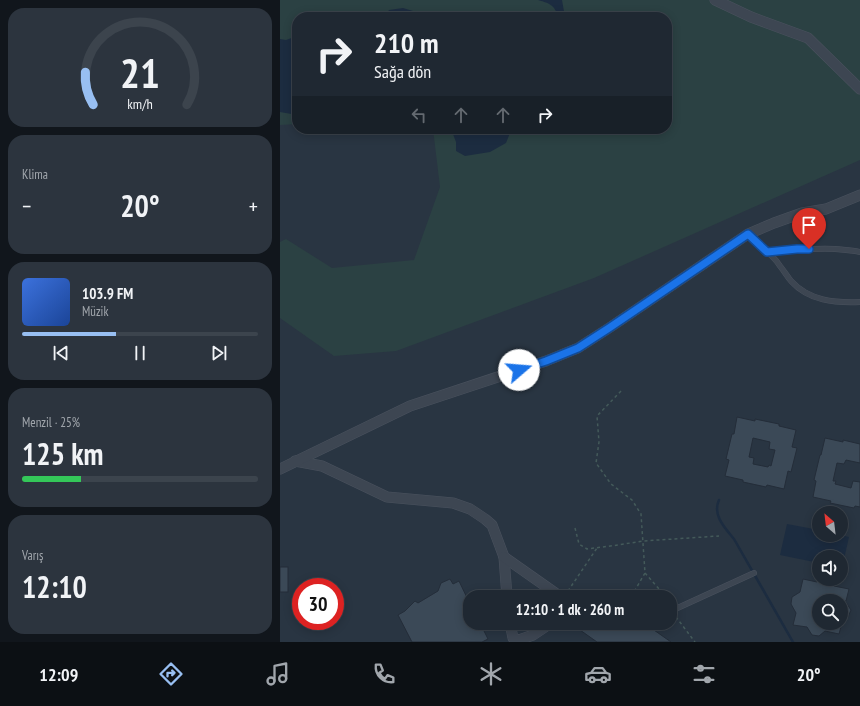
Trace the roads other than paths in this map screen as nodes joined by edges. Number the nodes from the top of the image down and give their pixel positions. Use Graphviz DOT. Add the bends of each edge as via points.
graph roads {
  1 [pos="715,0"];
  2 [pos="860,89"];
  3 [pos="860,195"];
  4 [pos="748,234"];
  5 [pos="767,252"];
  6 [pos="860,252"];
  7 [pos="860,302"];
  8 [pos="295,461"];
  9 [pos="280,469"];
  10 [pos="504,557"];
  11 [pos="754,572"];
  12 [pos="506,590"];
  13 [pos="558,590"];
  14 [pos="677,608"];
  15 [pos="511,630"];
  16 [pos="540,630"];
  1 -- 2 [label="street" via="751,17 808,38"];
  3 -- 4 [label="street" via="826,209 802,213"];
  4 -- 5 [label="lane"];
  4 -- 8 [label="street" via="578,348 410,406"];
  5 -- 6 [label="lane" via="821,248"];
  5 -- 7 [label="lane" via="803,292 820,300"];
  8 -- 9 [label="street"];
  8 -- 10 [label="street" via="322,466 387,497 453,503 470,509 492,525"];
  10 -- 12 [label="street"];
  10 -- 13 [label="street"];
  11 -- 14 [label="lane"];
  15 -- 16 [label="street" via="513,638 518,640"];
}
